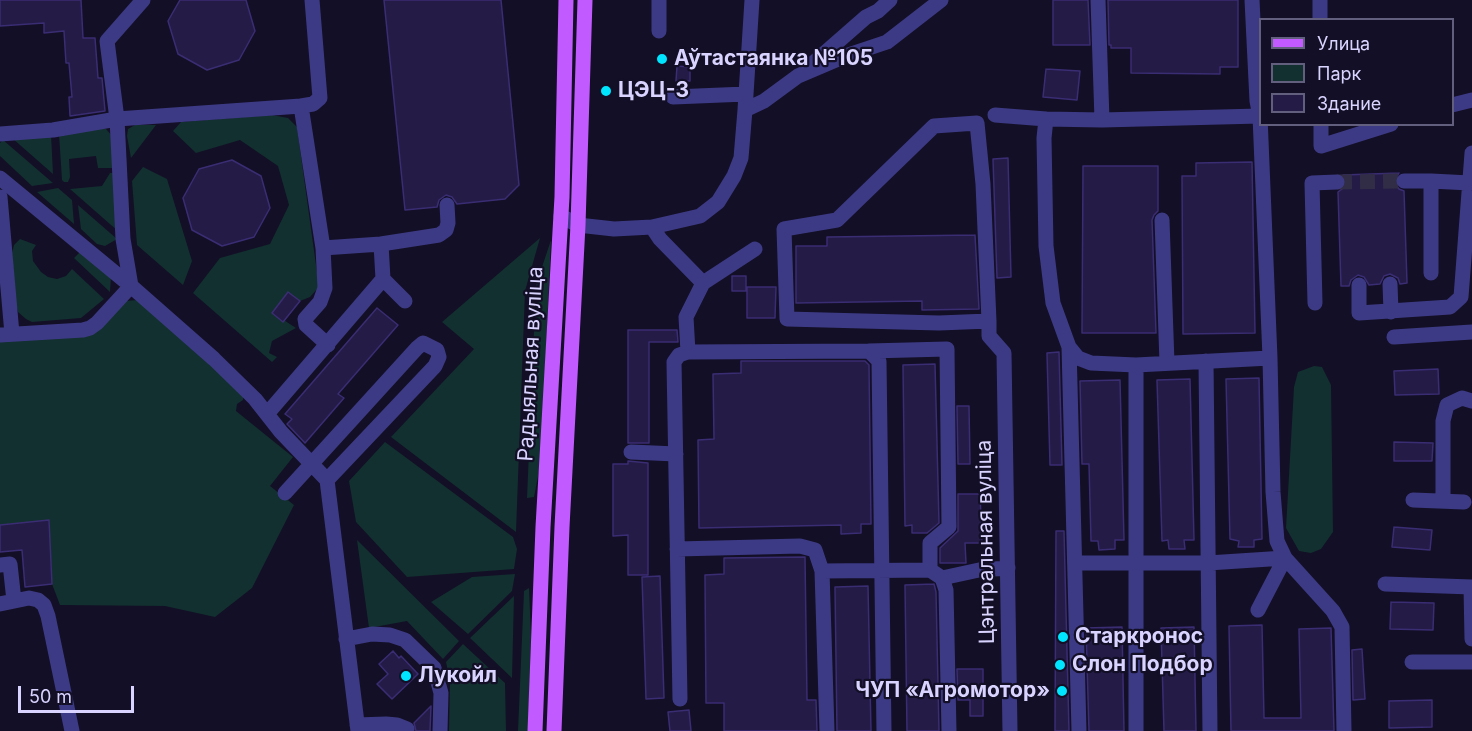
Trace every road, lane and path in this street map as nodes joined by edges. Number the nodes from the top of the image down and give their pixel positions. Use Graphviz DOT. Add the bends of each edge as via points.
graph roads {
  1 [pos="143,0"];
  2 [pos="312,0"];
  3 [pos="566,0"];
  4 [pos="585,0"];
  5 [pos="659,0"];
  6 [pos="752,0"];
  7 [pos="890,0"];
  8 [pos="941,0"];
  9 [pos="1098,0"];
  10 [pos="1252,0"];
  11 [pos="1320,0"];
  12 [pos="1320,18"];
  13 [pos="659,31"];
  14 [pos="798,76"];
  15 [pos="746,94"];
  16 [pos="673,97"];
  17 [pos="1472,100"];
  18 [pos="1454,104"];
  19 [pos="301,106"];
  20 [pos="745,111"];
  21 [pos="1259,111"];
  22 [pos="995,115"];
  23 [pos="1259,116"];
  24 [pos="117,119"];
  25 [pos="1046,119"];
  26 [pos="1102,120"];
  27 [pos="1260,126"];
  28 [pos="1321,126"];
  29 [pos="1385,126"];
  30 [pos="0,134"];
  31 [pos="1472,153"];
  32 [pos="0,177"];
  33 [pos="1404,181"];
  34 [pos="1431,181"];
  35 [pos="1338,182"];
  36 [pos="1470,183"];
  37 [pos="0,197"];
  38 [pos="447,206"];
  39 [pos="561,216"];
  40 [pos="1162,220"];
  41 [pos="578,225"];
  42 [pos="652,227"];
  43 [pos="381,244"];
  44 [pos="323,248"];
  45 [pos="754,249"];
  46 [pos="1431,273"];
  47 [pos="383,279"];
  48 [pos="703,283"];
  49 [pos="1390,284"];
  50 [pos="1359,285"];
  51 [pos="131,286"];
  52 [pos="405,301"];
  53 [pos="1315,303"];
  54 [pos="1391,312"];
  55 [pos="989,321"];
  56 [pos="1472,332"];
  57 [pos="6,334"];
  58 [pos="1394,337"];
  59 [pos="328,345"];
  60 [pos="1070,347"];
  61 [pos="869,351"];
  62 [pos="688,352"];
  63 [pos="1270,358"];
  64 [pos="1206,361"];
  65 [pos="1167,363"];
  66 [pos="1136,365"];
  67 [pos="1472,401"];
  68 [pos="267,414"];
  69 [pos="631,452"];
  70 [pos="676,454"];
  71 [pos="312,463"];
  72 [pos="327,480"];
  73 [pos="285,493"];
  74 [pos="1413,500"];
  75 [pos="1443,501"];
  76 [pos="1464,502"];
  77 [pos="677,549"];
  78 [pos="1285,558"];
  79 [pos="1075,563"];
  80 [pos="1137,563"];
  81 [pos="1208,563"];
  82 [pos="0,565"];
  83 [pos="1008,568"];
  84 [pos="881,570"];
  85 [pos="822,572"];
  86 [pos="936,574"];
  87 [pos="1384,584"];
  88 [pos="1472,587"];
  89 [pos="7,603"];
  90 [pos="1258,610"];
  91 [pos="346,639"];
  92 [pos="1472,639"];
  93 [pos="1412,662"];
  94 [pos="1472,662"];
  95 [pos="680,699"];
  96 [pos="358,728"];
  97 [pos="407,729"];
  98 [pos="72,731"];
  99 [pos="440,731"];
  100 [pos="535,731"];
  101 [pos="554,731"];
  102 [pos="827,731"];
  103 [pos="884,731"];
  104 [pos="949,731"];
  105 [pos="1010,731"];
  106 [pos="1079,731"];
  107 [pos="1136,731"];
  108 [pos="1210,731"];
  109 [pos="1344,731"];
  1 -- 24 [label="street" via="107,41"];
  2 -- 19 [label="street" via="320,98"];
  3 -- 39 [label="main road, Радыяльная вуліца"];
  4 -- 41 [label="main road, Радыяльная вуліца"];
  5 -- 13 [label="street"];
  6 -- 15 [label="street"];
  7 -- 14 [label="street"];
  8 -- 14 [label="street" via="887,42"];
  9 -- 26 [label="street"];
  10 -- 21 [label="street"];
  11 -- 12 [label="street"];
  14 -- 20 [label="street"];
  15 -- 16 [label="street"];
  15 -- 20 [label="street"];
  17 -- 18 [label="street"];
  19 -- 24 [label="street"];
  19 -- 44 [label="street"];
  20 -- 42 [label="street" via="741,158 718,202 700,216"];
  22 -- 25 [label="street"];
  23 -- 26 [label="street"];
  24 -- 30 [label="street"];
  24 -- 51 [label="street" via="123,239"];
  25 -- 26 [label="street"];
  25 -- 60 [label="street" via="1046,246 1053,303"];
  27 -- 63 [label="street"];
  28 -- 29 [label="street" via="1321,146"];
  31 -- 36 [label="street"];
  32 -- 51 [label="street"];
  33 -- 34 [label="street"];
  34 -- 36 [label="street"];
  34 -- 46 [label="street"];
  35 -- 53 [label="street" via="1312,183"];
  36 -- 54 [label="street" via="1461,297 1449,307"];
  37 -- 57 [label="street"];
  38 -- 43 [label="street" via="448,223 439,235"];
  39 -- 41 [label="street"];
  39 -- 100 [label="main road, Радыяльная вуліца"];
  40 -- 65 [label="street"];
  41 -- 42 [label="street" via="614,230"];
  41 -- 101 [label="main road, Радыяльная вуліца"];
  42 -- 48 [label="street"];
  43 -- 44 [label="street"];
  43 -- 47 [label="street"];
  44 -- 59 [label="street" via="324,294 304,319"];
  45 -- 48 [label="street"];
  47 -- 52 [label="street"];
  47 -- 59 [label="street"];
  48 -- 62 [label="street" via="687,317"];
  49 -- 54 [label="street"];
  50 -- 54 [label="street" via="1359,313"];
  51 -- 57 [label="street" via="90,328"];
  51 -- 68 [label="street" via="214,359"];
  55 -- 55 [label="street" via="977,123 934,126 837,220 784,229 787,319"];
  55 -- 83 [label="street, Цэнтральная вуліца" via="989,336 1004,353"];
  56 -- 58 [label="street"];
  59 -- 68 [label="street"];
  60 -- 66 [label="street" via="1078,358 1091,363"];
  60 -- 79 [label="street"];
  61 -- 62 [label="street"];
  61 -- 84 [label="street" via="879,361"];
  61 -- 86 [label="street" via="947,349 949,527 930,543"];
  62 -- 70 [label="street" via="679,355 674,363"];
  63 -- 64 [label="street"];
  63 -- 78 [label="street" via="1273,492 1277,540"];
  64 -- 65 [label="street"];
  64 -- 81 [label="street"];
  65 -- 66 [label="street"];
  66 -- 80 [label="street"];
  67 -- 75 [label="street" via="1462,398 1447,405 1443,421"];
  68 -- 71 [label="street"];
  69 -- 70 [label="street"];
  70 -- 77 [label="street"];
  71 -- 72 [label="street"];
  71 -- 72 [label="street" via="417,348 423,343 437,351 435,366"];
  71 -- 73 [label="street"];
  72 -- 91 [label="street"];
  74 -- 75 [label="street"];
  75 -- 76 [label="street"];
  77 -- 85 [label="street" via="800,546 815,550"];
  77 -- 95 [label="street"];
  78 -- 81 [label="street"];
  78 -- 90 [label="street"];
  78 -- 109 [label="street" via="1333,611 1342,627"];
  79 -- 80 [label="street"];
  79 -- 106 [label="street"];
  80 -- 81 [label="street"];
  80 -- 107 [label="street"];
  81 -- 108 [label="street"];
  82 -- 89 [label="street" via="10,564"];
  83 -- 86 [label="street"];
  83 -- 105 [label="street, Цэнтральная вуліца"];
  84 -- 85 [label="street"];
  84 -- 86 [label="street"];
  84 -- 103 [label="street"];
  85 -- 102 [label="street"];
  86 -- 104 [label="street" via="946,590"];
  87 -- 88 [label="street"];
  88 -- 92 [label="street"];
  89 -- 98 [label="street" via="29,598 44,605"];
  91 -- 96 [label="street"];
  91 -- 99 [label="street" via="390,635 405,640 434,668 441,693"];
  93 -- 94 [label="street"];
  96 -- 97 [label="street" via="386,724"];
}
